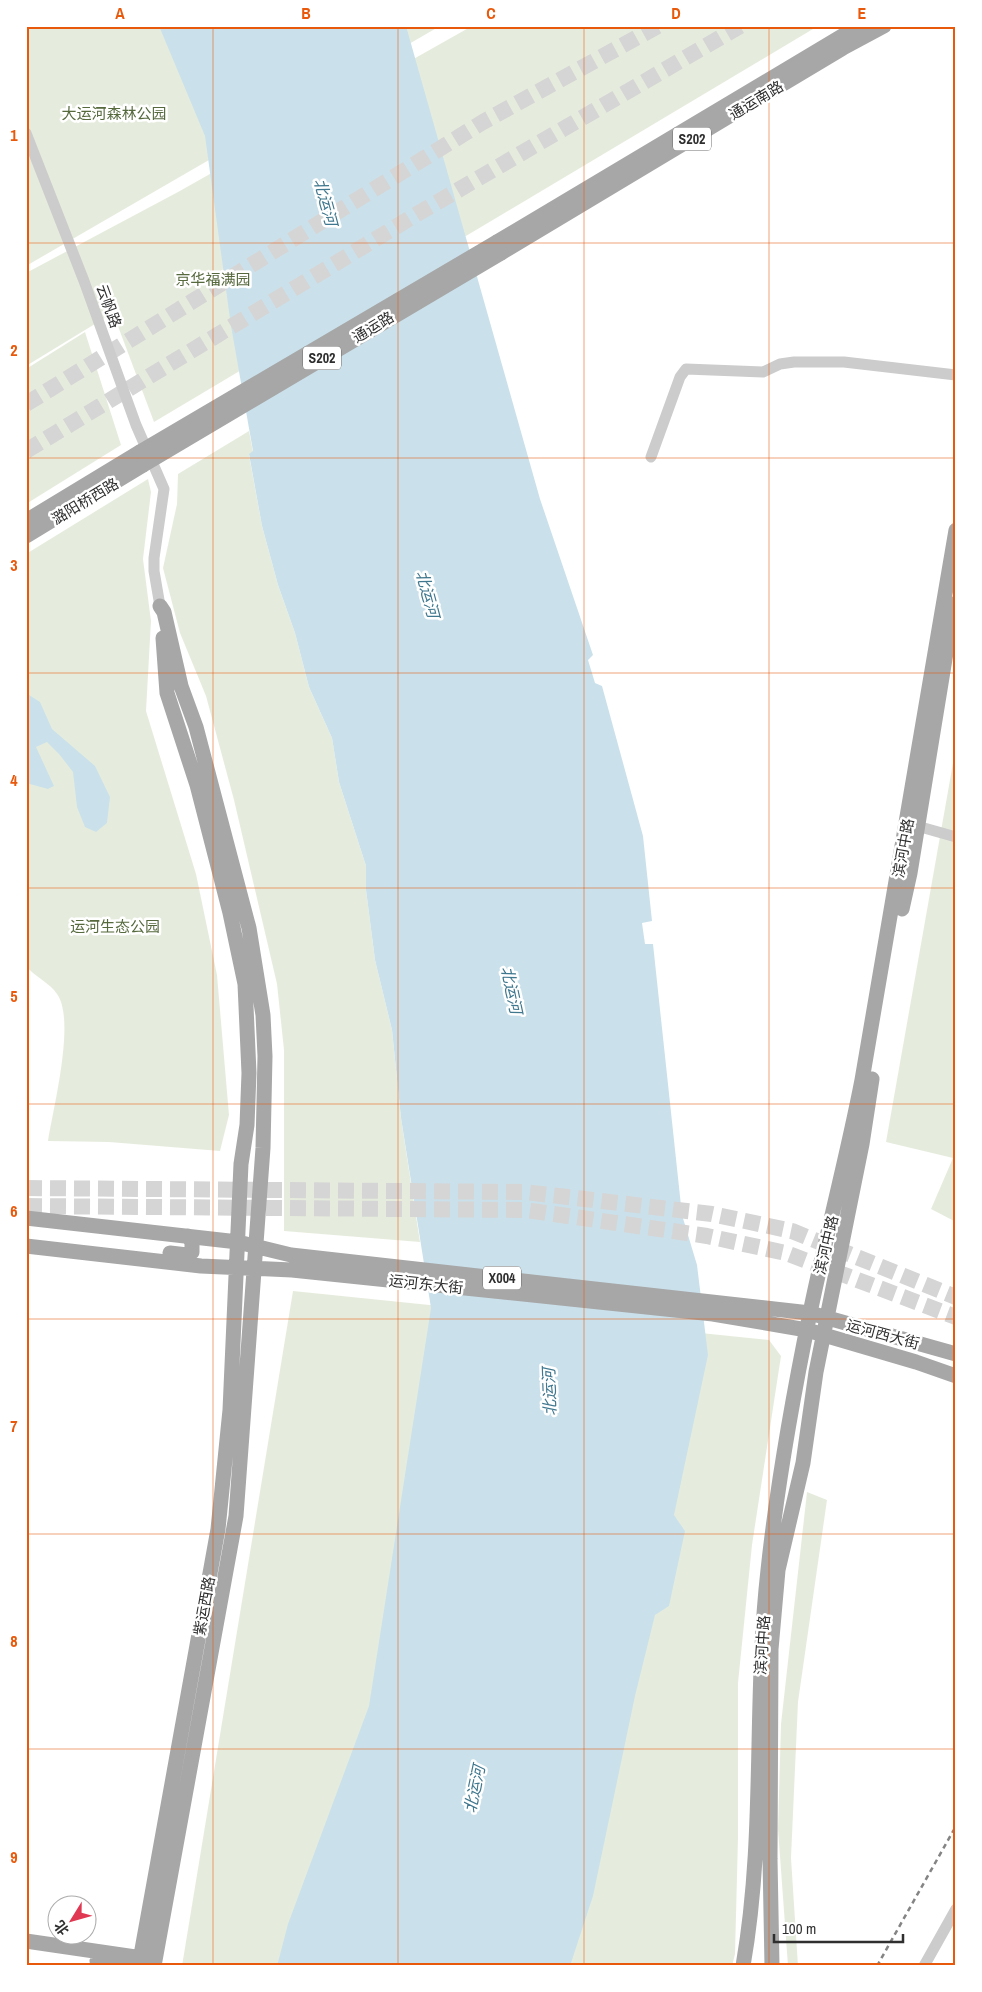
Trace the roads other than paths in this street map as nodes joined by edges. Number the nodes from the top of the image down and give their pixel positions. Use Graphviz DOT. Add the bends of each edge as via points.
graph roads {
  1 [pos="859,26"];
  2 [pos="884,26"];
  3 [pos="26,133"];
  4 [pos="499,247"];
  5 [pos="956,375"];
  6 [pos="651,457"];
  7 [pos="142,459"];
  8 [pos="26,521"];
  9 [pos="956,530"];
  10 [pos="26,536"];
  11 [pos="956,594"];
  12 [pos="160,606"];
  13 [pos="917,826"];
  14 [pos="956,837"];
  15 [pos="26,1218"];
  16 [pos="188,1236"];
  17 [pos="238,1242"];
  18 [pos="255,1244"];
  19 [pos="26,1246"];
  20 [pos="119,1256"];
  21 [pos="291,1262"];
  22 [pos="236,1268"];
  23 [pos="253,1268"];
  24 [pos="713,1308"];
  25 [pos="810,1313"];
  26 [pos="826,1318"];
  27 [pos="807,1330"];
  28 [pos="823,1336"];
  29 [pos="956,1354"];
  30 [pos="956,1376"];
  31 [pos="956,1909"];
  32 [pos="26,1941"];
  33 [pos="26,1952"];
  34 [pos="143,1963"];
  35 [pos="927,1964"];
  36 [pos="743,1966"];
  37 [pos="772,1966"];
  1 -- 4 [label="main road, 通运南路 / S202"];
  2 -- 4 [label="main road, 通运南路 / S202"];
  3 -- 12 [label="street, 云帆路" via="136,425 164,489 154,558"];
  4 -- 7 [label="main road, 通运路 / S202, bridge"];
  5 -- 6 [label="street" via="844,362 794,362 763,372 686,369 680,376"];
  7 -- 8 [label="main road, 潞阳桥西路 / S202"];
  7 -- 10 [label="main road, 潞阳桥西路 / S202"];
  9 -- 25 [label="main road, 滨河中路" via="862,1080"];
  11 -- 13 [label="main road, 滨河中路"];
  12 -- 17 [label="main road, 紫运西路" via="167,692 197,785 246,984 249,1082"];
  12 -- 18 [label="main road, 紫运西路" via="213,788 258,973 265,1056 263,1148"];
  13 -- 14 [label="street"];
  13 -- 26 [label="main road, 滨河中路" via="910,873 891,953 862,1144"];
  15 -- 16 [label="main road, 运河东大街 / X004"];
  16 -- 17 [label="main road, 运河东大街 / X004"];
  16 -- 20 [label="main road" via="193,1247 187,1255 147,1251"];
  17 -- 18 [label="main road, 运河东大街 / X004"];
  17 -- 22 [label="main road, 紫运西路"];
  18 -- 21 [label="main road, 运河东大街 / X004"];
  18 -- 23 [label="main road, 紫运西路"];
  19 -- 20 [label="main road, 运河东大街 / X004"];
  20 -- 22 [label="main road, 运河东大街 / X004"];
  21 -- 23 [label="main road, 运河东大街 / X004"];
  21 -- 24 [label="main road, 运河东大街 / X004"];
  22 -- 23 [label="main road, 运河东大街 / X004"];
  22 -- 34 [label="main road, 紫运西路" via="230,1410 218,1529"];
  23 -- 34 [label="main road, 紫运西路" via="236,1516"];
  24 -- 25 [label="main road, 运河东大街 / X004"];
  24 -- 27 [label="main road, 运河东大街 / X004"];
  25 -- 26 [label="main road, 运河西大街"];
  25 -- 27 [label="main road, 滨河中路"];
  26 -- 28 [label="main road, 滨河中路"];
  26 -- 29 [label="main road, 运河西大街"];
  27 -- 28 [label="main road, 运河东大街 / X004"];
  27 -- 36 [label="main road, 滨河中路" via="768,1569 760,1650 756,1860"];
  28 -- 30 [label="main road, 运河西大街"];
  28 -- 37 [label="main road, 滨河中路" via="803,1464 778,1570 772,1639"];
  31 -- 35 [label="street"];
  32 -- 34 [label="main road"];
  33 -- 34 [label="main road"];
}
